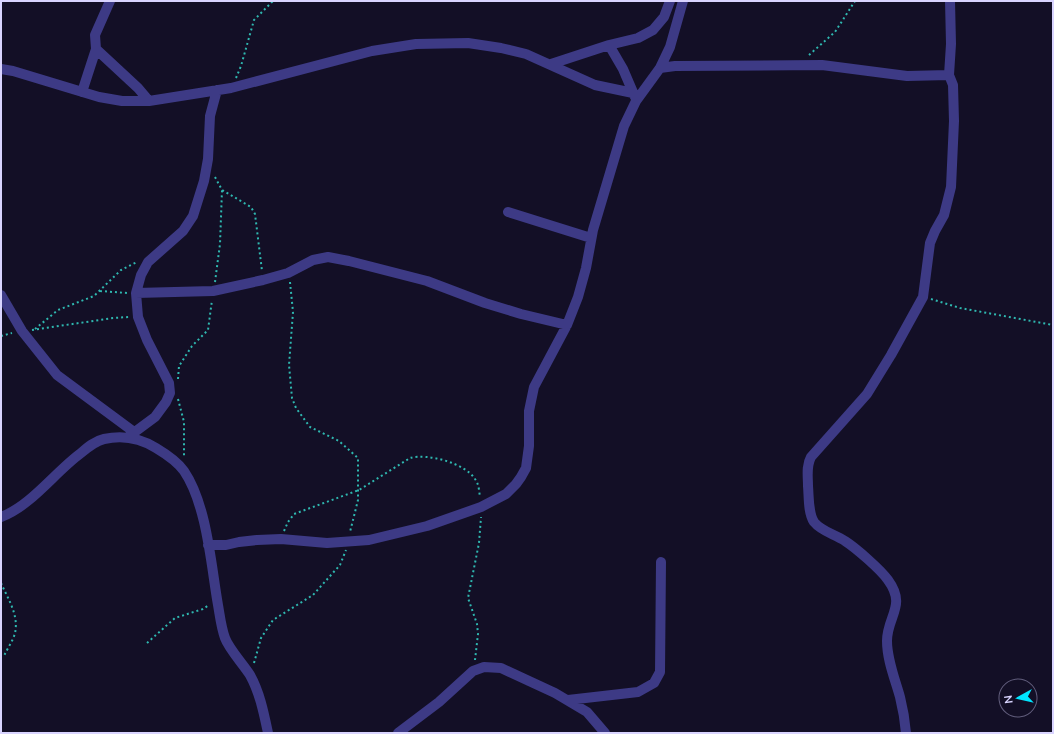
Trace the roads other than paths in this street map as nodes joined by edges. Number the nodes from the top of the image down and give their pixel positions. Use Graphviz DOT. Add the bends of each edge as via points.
graph roads {
  1 [pos="110,1"];
  2 [pos="670,1"];
  3 [pos="683,1"];
  4 [pos="950,1"];
  5 [pos="608,45"];
  6 [pos="96,49"];
  7 [pos="551,64"];
  8 [pos="660,68"];
  9 [pos="1,69"];
  10 [pos="949,75"];
  11 [pos="217,90"];
  12 [pos="82,92"];
  13 [pos="635,97"];
  14 [pos="149,101"];
  15 [pos="508,212"];
  16 [pos="591,238"];
  17 [pos="136,294"];
  18 [pos="1,295"];
  19 [pos="567,325"];
  20 [pos="131,434"];
  21 [pos="1,517"];
  22 [pos="208,545"];
  23 [pos="661,562"];
  24 [pos="568,700"];
  25 [pos="268,733"];
  26 [pos="398,733"];
  27 [pos="604,733"];
  28 [pos="906,733"];
  1 -- 6 [label="street" via="94,35"];
  2 -- 5 [label="street" via="664,17 653,30 638,38"];
  3 -- 8 [label="street" via="670,47"];
  4 -- 10 [label="street"];
  5 -- 7 [label="street"];
  5 -- 13 [label="street" via="623,69"];
  6 -- 12 [label="street"];
  6 -- 14 [label="street"];
  7 -- 11 [label="street" via="526,54 468,43 416,44 372,51"];
  7 -- 13 [label="street" via="595,84"];
  8 -- 10 [label="street" via="797,64 907,76"];
  8 -- 13 [label="street"];
  9 -- 12 [label="street"];
  10 -- 28 [label="street" via="953,85 954,121 951,187 944,215 930,243 923,297 867,394 811,457 807,468 809,505 814,522 852,546 887,578 894,589 896,608 888,629 887,648 903,709"];
  11 -- 14 [label="street"];
  11 -- 17 [label="street" via="210,116 204,181 193,216 183,230 148,262"];
  12 -- 14 [label="street" via="122,101"];
  13 -- 16 [label="street"];
  15 -- 16 [label="street"];
  16 -- 19 [label="street" via="578,297"];
  17 -- 19 [label="street" via="213,291 288,273 313,260 328,257 427,281 485,303"];
  17 -- 20 [label="street" via="138,317 169,383 170,393 155,417"];
  18 -- 20 [label="street" via="22,331 57,375"];
  19 -- 22 [label="street" via="534,387 529,411 526,468 506,494 481,507 427,526 370,540 327,543 281,539"];
  20 -- 21 [label="street" via="102,439 90,446 71,460 22,506"];
  20 -- 22 [label="street" via="166,454 183,470 193,488"];
  22 -- 25 [label="street" via="225,639 248,672 258,692"];
  23 -- 24 [label="street" via="660,672 654,683 638,692"];
  24 -- 26 [label="street" via="501,668 484,667 473,671 439,702"];
  24 -- 27 [label="street" via="587,712"];
}
